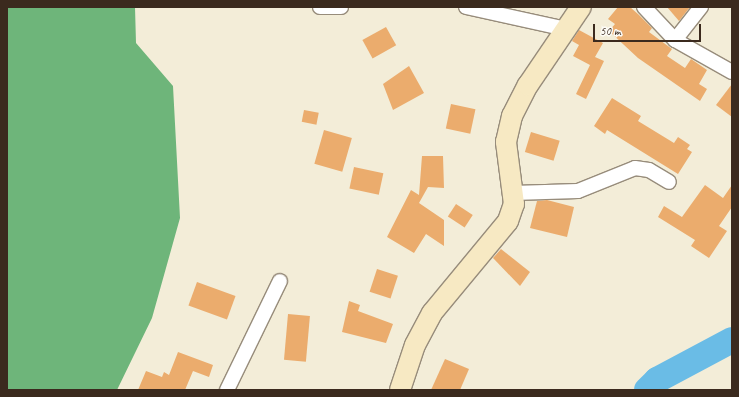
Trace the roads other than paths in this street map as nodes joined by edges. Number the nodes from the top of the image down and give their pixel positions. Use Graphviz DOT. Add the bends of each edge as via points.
graph roads {
  1 [pos="320,7"];
  2 [pos="341,7"];
  3 [pos="466,7"];
  4 [pos="580,7"];
  5 [pos="644,7"];
  6 [pos="701,7"];
  7 [pos="566,30"];
  8 [pos="675,40"];
  9 [pos="732,72"];
  10 [pos="669,182"];
  11 [pos="513,193"];
  12 [pos="280,281"];
  13 [pos="227,390"];
  14 [pos="400,390"];
  1 -- 2 [label="street"];
  3 -- 7 [label="street"];
  4 -- 7 [label="main road"];
  5 -- 8 [label="street"];
  6 -- 8 [label="street"];
  7 -- 11 [label="main road" via="528,84 512,116 506,142"];
  8 -- 9 [label="street"];
  10 -- 11 [label="street" via="649,170 635,168 578,191"];
  11 -- 14 [label="main road" via="514,204 508,221 422,330"];
  12 -- 13 [label="street"];
}
